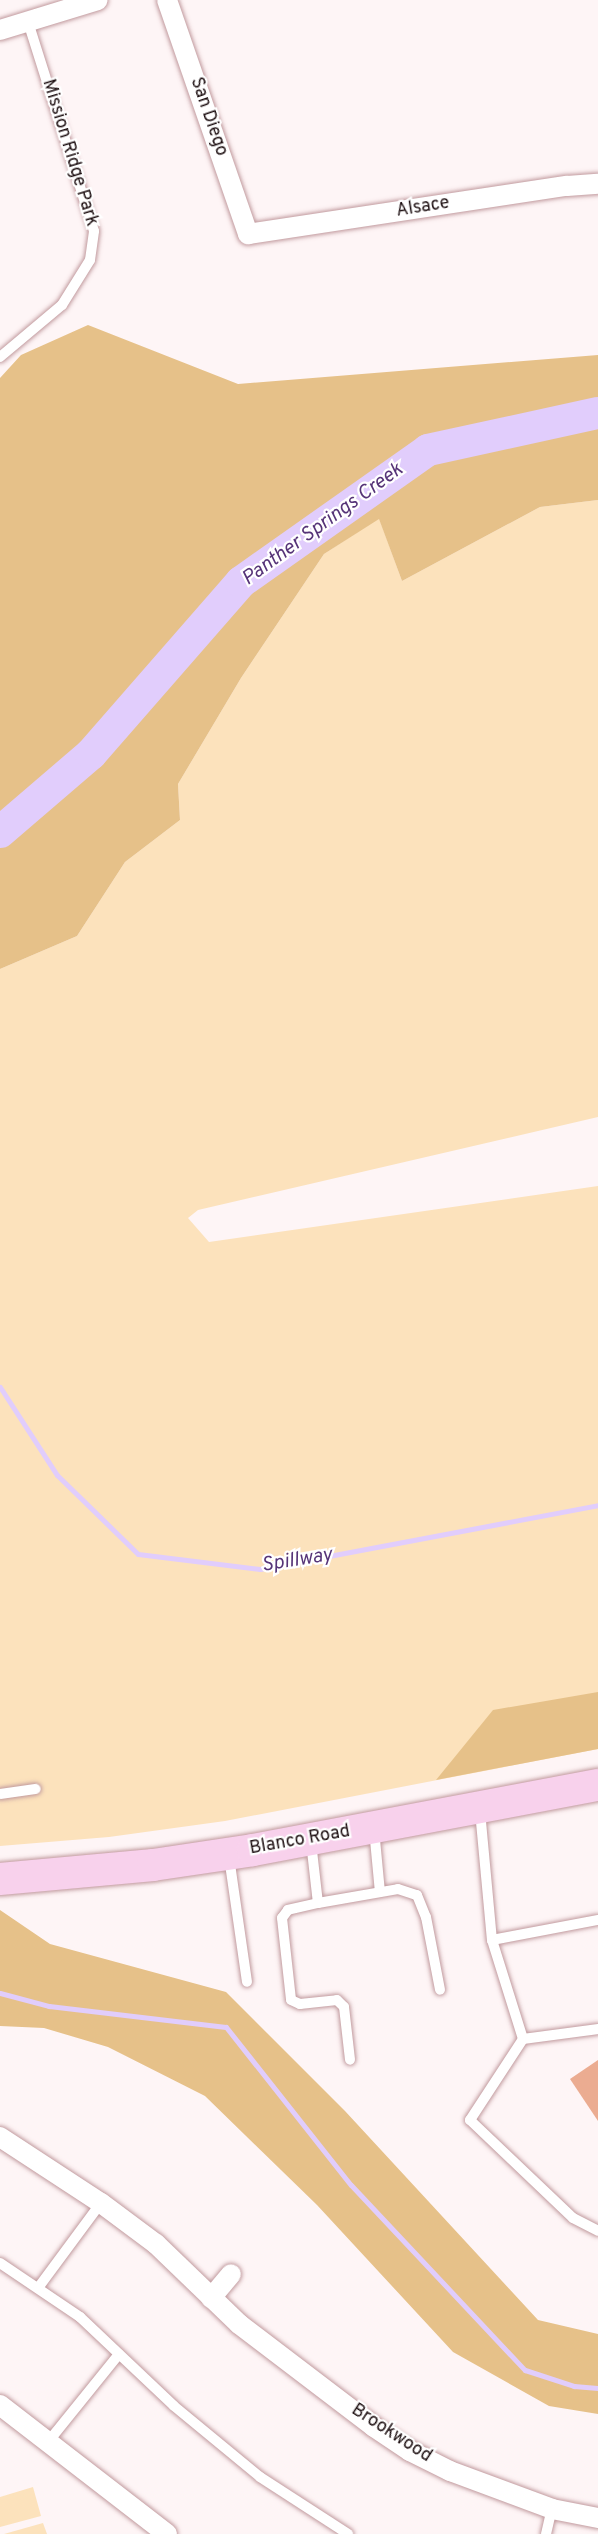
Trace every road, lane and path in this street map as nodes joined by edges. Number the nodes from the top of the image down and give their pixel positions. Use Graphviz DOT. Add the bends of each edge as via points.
graph roads {
  1 [pos="98,0"];
  2 [pos="167,0"];
  3 [pos="28,22"];
  4 [pos="0,30"];
  5 [pos="598,183"];
  6 [pos="248,234"];
  7 [pos="0,357"];
  8 [pos="598,1785"];
  9 [pos="36,1789"];
  10 [pos="0,1794"];
  11 [pos="480,1807"];
  12 [pos="373,1827"];
  13 [pos="310,1839"];
  14 [pos="228,1853"];
  15 [pos="0,1879"];
  16 [pos="380,1892"];
  17 [pos="318,1903"];
  18 [pos="598,1920"];
  19 [pos="492,1940"];
  20 [pos="247,1982"];
  21 [pos="440,1990"];
  22 [pos="598,2029"];
  23 [pos="523,2039"];
  24 [pos="350,2060"];
  25 [pos="0,2137"];
  26 [pos="101,2203"];
  27 [pos="598,2231"];
  28 [pos="0,2263"];
  29 [pos="231,2274"];
  30 [pos="38,2288"];
  31 [pos="211,2298"];
  32 [pos="119,2354"];
  33 [pos="0,2405"];
  34 [pos="48,2442"];
  35 [pos="552,2510"];
  36 [pos="598,2518"];
  37 [pos="163,2533"];
  38 [pos="348,2534"];
  39 [pos="546,2534"];
  1 -- 3 [label="street"];
  2 -- 6 [label="street, San Diego"];
  3 -- 4 [label="street"];
  3 -- 7 [label="lane, Mission Ridge Park" via="94,231 90,260 62,305"];
  5 -- 6 [label="street, Alsace"];
  8 -- 11 [label="main road, Blanco Road"];
  9 -- 10 [label="lane"];
  11 -- 12 [label="main road, Blanco Road"];
  11 -- 19 [label="lane"];
  12 -- 13 [label="main road, Blanco Road"];
  12 -- 16 [label="lane"];
  13 -- 14 [label="main road, Blanco Road"];
  13 -- 17 [label="lane"];
  14 -- 15 [label="main road, Blanco Road" via="153,1865"];
  14 -- 20 [label="lane"];
  16 -- 17 [label="lane"];
  16 -- 21 [label="lane" via="398,1888 417,1895 426,1917"];
  17 -- 24 [label="lane" via="288,1910 282,1918 291,2000 300,2004 337,2000 344,2007"];
  18 -- 19 [label="lane"];
  19 -- 23 [label="lane"];
  22 -- 23 [label="lane"];
  23 -- 27 [label="lane" via="470,2120 573,2218"];
  25 -- 26 [label="street, Brookwood"];
  26 -- 30 [label="lane"];
  26 -- 31 [label="street, Brookwood" via="156,2244"];
  28 -- 30 [label="lane"];
  29 -- 31 [label="street"];
  30 -- 32 [label="lane" via="80,2317"];
  31 -- 35 [label="street, Brookwood" via="311,2379 410,2451 450,2471"];
  32 -- 34 [label="lane"];
  32 -- 38 [label="lane" via="174,2406 260,2477"];
  33 -- 34 [label="street"];
  34 -- 37 [label="street"];
  35 -- 36 [label="street, Brookwood"];
  35 -- 39 [label="lane"];
}
